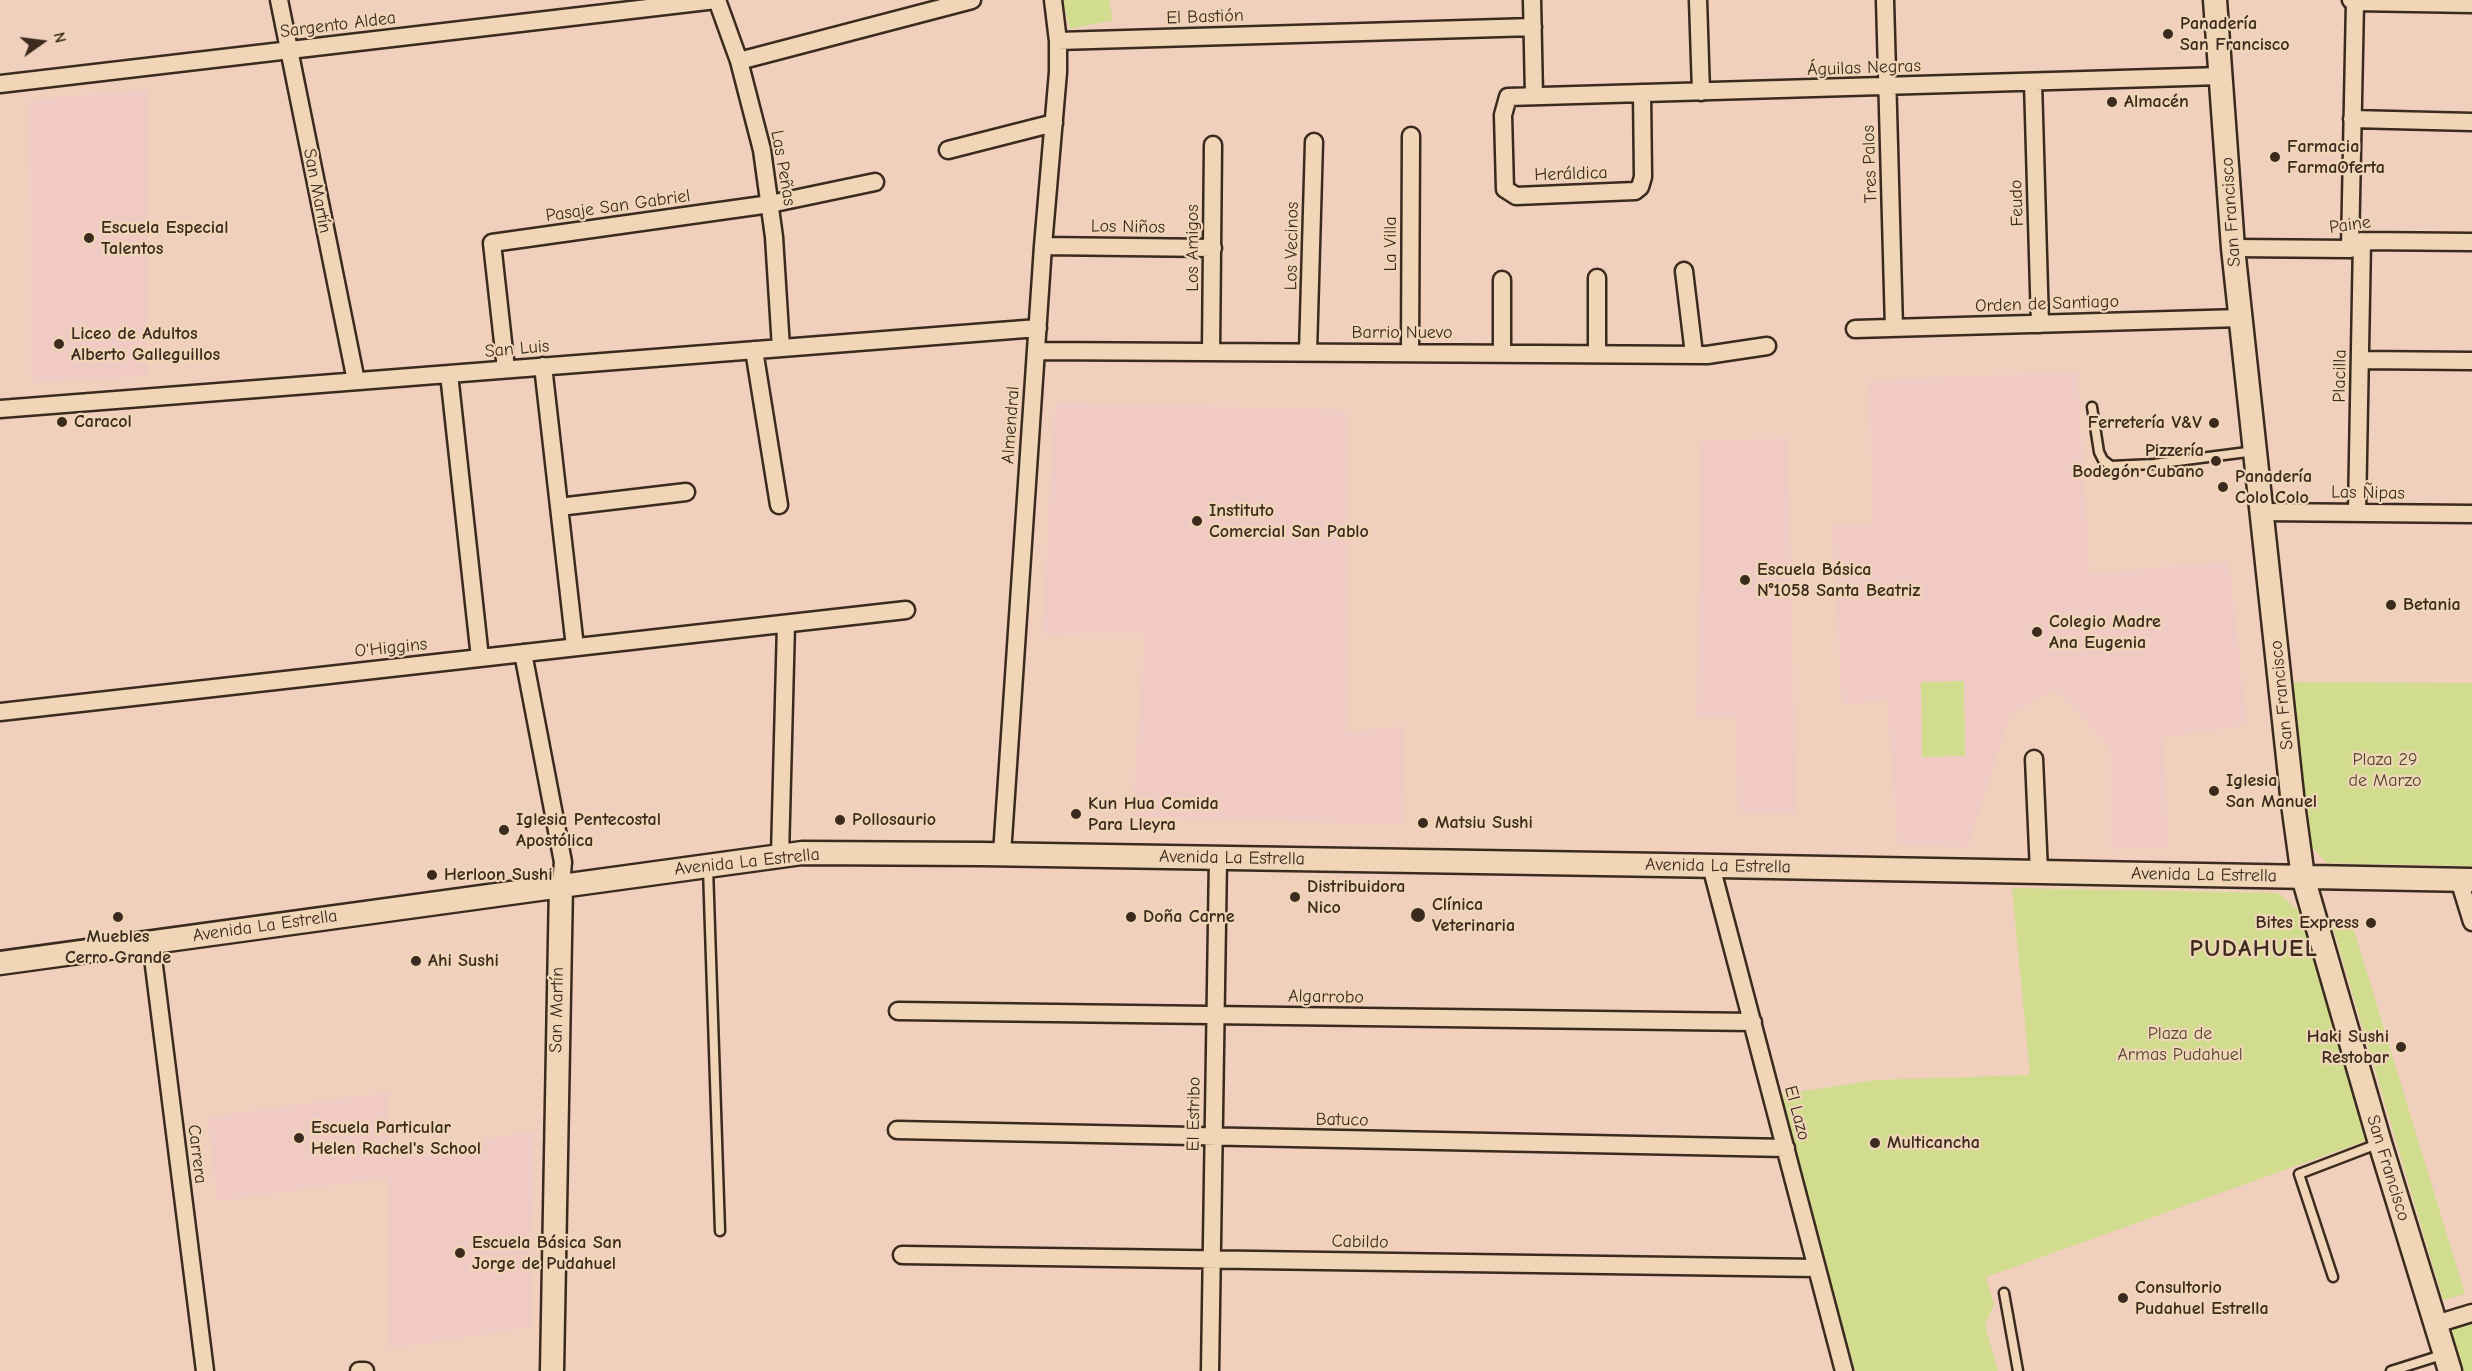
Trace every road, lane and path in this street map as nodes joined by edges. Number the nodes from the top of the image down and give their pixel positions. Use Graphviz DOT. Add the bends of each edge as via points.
graph roads {
  1 [pos="279,0"];
  2 [pos="716,0"];
  3 [pos="972,0"];
  4 [pos="1053,0"];
  5 [pos="1532,0"];
  6 [pos="1698,0"];
  7 [pos="1885,0"];
  8 [pos="2215,0"];
  9 [pos="2353,1"];
  10 [pos="2472,4"];
  11 [pos="1533,27"];
  12 [pos="1058,41"];
  13 [pos="289,50"];
  14 [pos="739,61"];
  15 [pos="2221,76"];
  16 [pos="2033,82"];
  17 [pos="0,84"];
  18 [pos="1887,87"];
  19 [pos="1701,92"];
  20 [pos="1642,93"];
  21 [pos="1534,96"];
  22 [pos="1508,97"];
  23 [pos="2352,119"];
  24 [pos="2472,122"];
  25 [pos="1054,123"];
  26 [pos="1411,136"];
  27 [pos="1314,142"];
  28 [pos="1213,145"];
  29 [pos="948,150"];
  30 [pos="874,182"];
  31 [pos="770,204"];
  32 [pos="2472,242"];
  33 [pos="2356,245"];
  34 [pos="1043,246"];
  35 [pos="1213,248"];
  36 [pos="2233,248"];
  37 [pos="1684,271"];
  38 [pos="1597,278"];
  39 [pos="1502,280"];
  40 [pos="2241,318"];
  41 [pos="2040,324"];
  42 [pos="1038,328"];
  43 [pos="1894,328"];
  44 [pos="1855,329"];
  45 [pos="1767,346"];
  46 [pos="781,348"];
  47 [pos="754,350"];
  48 [pos="1036,351"];
  49 [pos="1212,352"];
  50 [pos="1308,352"];
  51 [pos="1410,353"];
  52 [pos="1502,353"];
  53 [pos="1597,354"];
  54 [pos="1694,354"];
  55 [pos="2360,360"];
  56 [pos="2472,362"];
  57 [pos="543,366"];
  58 [pos="506,369"];
  59 [pos="449,374"];
  60 [pos="356,381"];
  61 [pos="2092,407"];
  62 [pos="0,409"];
  63 [pos="2256,451"];
  64 [pos="686,492"];
  65 [pos="779,505"];
  66 [pos="559,507"];
  67 [pos="2263,512"];
  68 [pos="2357,513"];
  69 [pos="2472,514"];
  70 [pos="906,610"];
  71 [pos="786,624"];
  72 [pos="574,647"];
  73 [pos="523,653"];
  74 [pos="480,658"];
  75 [pos="0,712"];
  76 [pos="2034,759"];
  77 [pos="1002,854"];
  78 [pos="780,855"];
  79 [pos="1218,858"];
  80 [pos="708,865"];
  81 [pos="1712,866"];
  82 [pos="2038,872"];
  83 [pos="2303,877"];
  84 [pos="2466,880"];
  85 [pos="561,885"];
  86 [pos="2472,922"];
  87 [pos="151,942"];
  88 [pos="0,963"];
  89 [pos="898,1011"];
  90 [pos="1215,1016"];
  91 [pos="1753,1022"];
  92 [pos="897,1130"];
  93 [pos="1213,1137"];
  94 [pos="2380,1143"];
  95 [pos="1786,1148"];
  96 [pos="720,1231"];
  97 [pos="902,1256"];
  98 [pos="1211,1260"];
  99 [pos="1817,1268"];
  100 [pos="2333,1277"];
  101 [pos="2004,1293"];
  102 [pos="2472,1312"];
  103 [pos="2436,1324"];
  104 [pos="2448,1363"];
  105 [pos="205,1371"];
  106 [pos="359,1371"];
  107 [pos="365,1371"];
  108 [pos="552,1371"];
  109 [pos="1210,1371"];
  110 [pos="1844,1371"];
  111 [pos="2018,1371"];
  112 [pos="2391,1371"];
  1 -- 13 [label="street, San Martín"];
  2 -- 13 [label="street, Sargento Aldea"];
  2 -- 14 [label="street, Las Peñas"];
  3 -- 14 [label="street"];
  4 -- 12 [label="street, Almendral"];
  5 -- 11 [label="street"];
  6 -- 19 [label="street"];
  7 -- 18 [label="street, Tres Palos"];
  8 -- 15 [label="main road, San Francisco"];
  9 -- 10 [label="street"];
  9 -- 23 [label="street, Placilla"];
  11 -- 12 [label="street, El Bastión"];
  11 -- 21 [label="street"];
  12 -- 25 [label="street, Almendral"];
  13 -- 17 [label="street, Sargento Aldea"];
  13 -- 60 [label="street, San Martín"];
  14 -- 31 [label="street, Las Peñas" via="762,150"];
  15 -- 16 [label="street, Águilas Negras"];
  15 -- 36 [label="main road, San Francisco"];
  16 -- 18 [label="street, Águilas Negras"];
  16 -- 41 [label="street, Feudo"];
  18 -- 19 [label="street, Águilas Negras"];
  18 -- 43 [label="street, Tres Palos"];
  19 -- 20 [label="street, Águilas Negras"];
  20 -- 21 [label="street, Águilas Negras"];
  20 -- 22 [label="street, Heráldica" via="1640,187 1630,192 1516,196 1508,193 1504,184 1503,115"];
  21 -- 22 [label="street, Águilas Negras"];
  23 -- 24 [label="street"];
  23 -- 33 [label="street, Placilla"];
  25 -- 29 [label="street"];
  25 -- 34 [label="street, Almendral"];
  26 -- 51 [label="street, La Villa"];
  27 -- 50 [label="street, Los Vecinos"];
  28 -- 35 [label="street, Los Amigos"];
  30 -- 31 [label="street, Pasaje San Gabriel"];
  31 -- 46 [label="street, Las Peñas"];
  31 -- 58 [label="street, Pasaje San Gabriel" via="492,243"];
  32 -- 33 [label="street, Paine"];
  33 -- 36 [label="street, Paine"];
  33 -- 55 [label="street, Placilla"];
  34 -- 35 [label="street, Los Niños"];
  34 -- 42 [label="street, Almendral"];
  35 -- 49 [label="street, Los Amigos"];
  36 -- 40 [label="main road, San Francisco"];
  37 -- 54 [label="street"];
  38 -- 53 [label="street"];
  39 -- 52 [label="street"];
  40 -- 41 [label="street, Orden de Santiago"];
  40 -- 63 [label="main road, San Francisco"];
  41 -- 43 [label="street, Orden de Santiago"];
  42 -- 46 [label="street, San Luis"];
  42 -- 48 [label="street, Almendral"];
  43 -- 44 [label="street, Orden de Santiago"];
  45 -- 54 [label="street, Barrio Nuevo"];
  46 -- 47 [label="street, San Luis"];
  47 -- 57 [label="street, San Luis"];
  47 -- 65 [label="street"];
  48 -- 49 [label="street, Barrio Nuevo"];
  48 -- 77 [label="street, Almendral"];
  49 -- 50 [label="street, Barrio Nuevo"];
  50 -- 51 [label="street, Barrio Nuevo"];
  51 -- 52 [label="street, Barrio Nuevo"];
  52 -- 53 [label="street, Barrio Nuevo"];
  53 -- 54 [label="street, Barrio Nuevo"];
  55 -- 56 [label="street"];
  55 -- 68 [label="street, Placilla"];
  57 -- 58 [label="street, San Luis"];
  57 -- 66 [label="street"];
  58 -- 59 [label="street, San Luis"];
  59 -- 60 [label="street, San Luis"];
  59 -- 74 [label="street"];
  60 -- 62 [label="street, San Luis"];
  61 -- 63 [label="lane" via="2099,452 2111,466 2154,465"];
  63 -- 67 [label="main road, San Francisco"];
  64 -- 66 [label="street"];
  66 -- 72 [label="street"];
  67 -- 68 [label="street, Las Ñipas"];
  67 -- 83 [label="main road, San Francisco"];
  68 -- 69 [label="street, Las Ñipas"];
  70 -- 71 [label="street, O'Higgins"];
  71 -- 72 [label="street, O'Higgins"];
  71 -- 78 [label="street"];
  72 -- 73 [label="street, O'Higgins"];
  73 -- 74 [label="street, O'Higgins"];
  73 -- 85 [label="street, San Martín" via="563,862"];
  74 -- 75 [label="street, O'Higgins"];
  76 -- 82 [label="street"];
  77 -- 78 [label="main road, Avenida La Estrella"];
  77 -- 79 [label="main road, Avenida La Estrella"];
  78 -- 80 [label="main road, Avenida La Estrella"];
  79 -- 81 [label="main road, Avenida La Estrella"];
  79 -- 90 [label="street, El Estribo"];
  80 -- 85 [label="main road, Avenida La Estrella"];
  80 -- 96 [label="lane"];
  81 -- 82 [label="main road, Avenida La Estrella"];
  81 -- 91 [label="street, El Lazo"];
  82 -- 83 [label="main road, Avenida La Estrella"];
  83 -- 84 [label="main road, Avenida La Estrella"];
  83 -- 94 [label="main road, San Francisco"];
  84 -- 86 [label="street"];
  85 -- 87 [label="main road, Avenida La Estrella"];
  85 -- 108 [label="main road, San Martín"];
  87 -- 88 [label="main road, Avenida La Estrella"];
  87 -- 105 [label="street, Carrera"];
  89 -- 90 [label="street, Algarrobo"];
  90 -- 91 [label="street, Algarrobo"];
  90 -- 93 [label="street, El Estribo"];
  91 -- 95 [label="street, El Lazo"];
  92 -- 93 [label="street, Batuco"];
  93 -- 95 [label="street, Batuco"];
  93 -- 98 [label="street, El Estribo"];
  94 -- 100 [label="lane" via="2299,1174"];
  94 -- 103 [label="main road, San Francisco"];
  95 -- 99 [label="street, El Lazo"];
  97 -- 98 [label="street, Cabildo"];
  98 -- 99 [label="street, Cabildo"];
  98 -- 109 [label="street, El Estribo"];
  99 -- 110 [label="street, El Lazo"];
  101 -- 111 [label="lane"];
  102 -- 103 [label="street"];
  103 -- 104 [label="main road, San Francisco"];
  104 -- 112 [label="lane"];
  106 -- 107 [label="street"];
}
